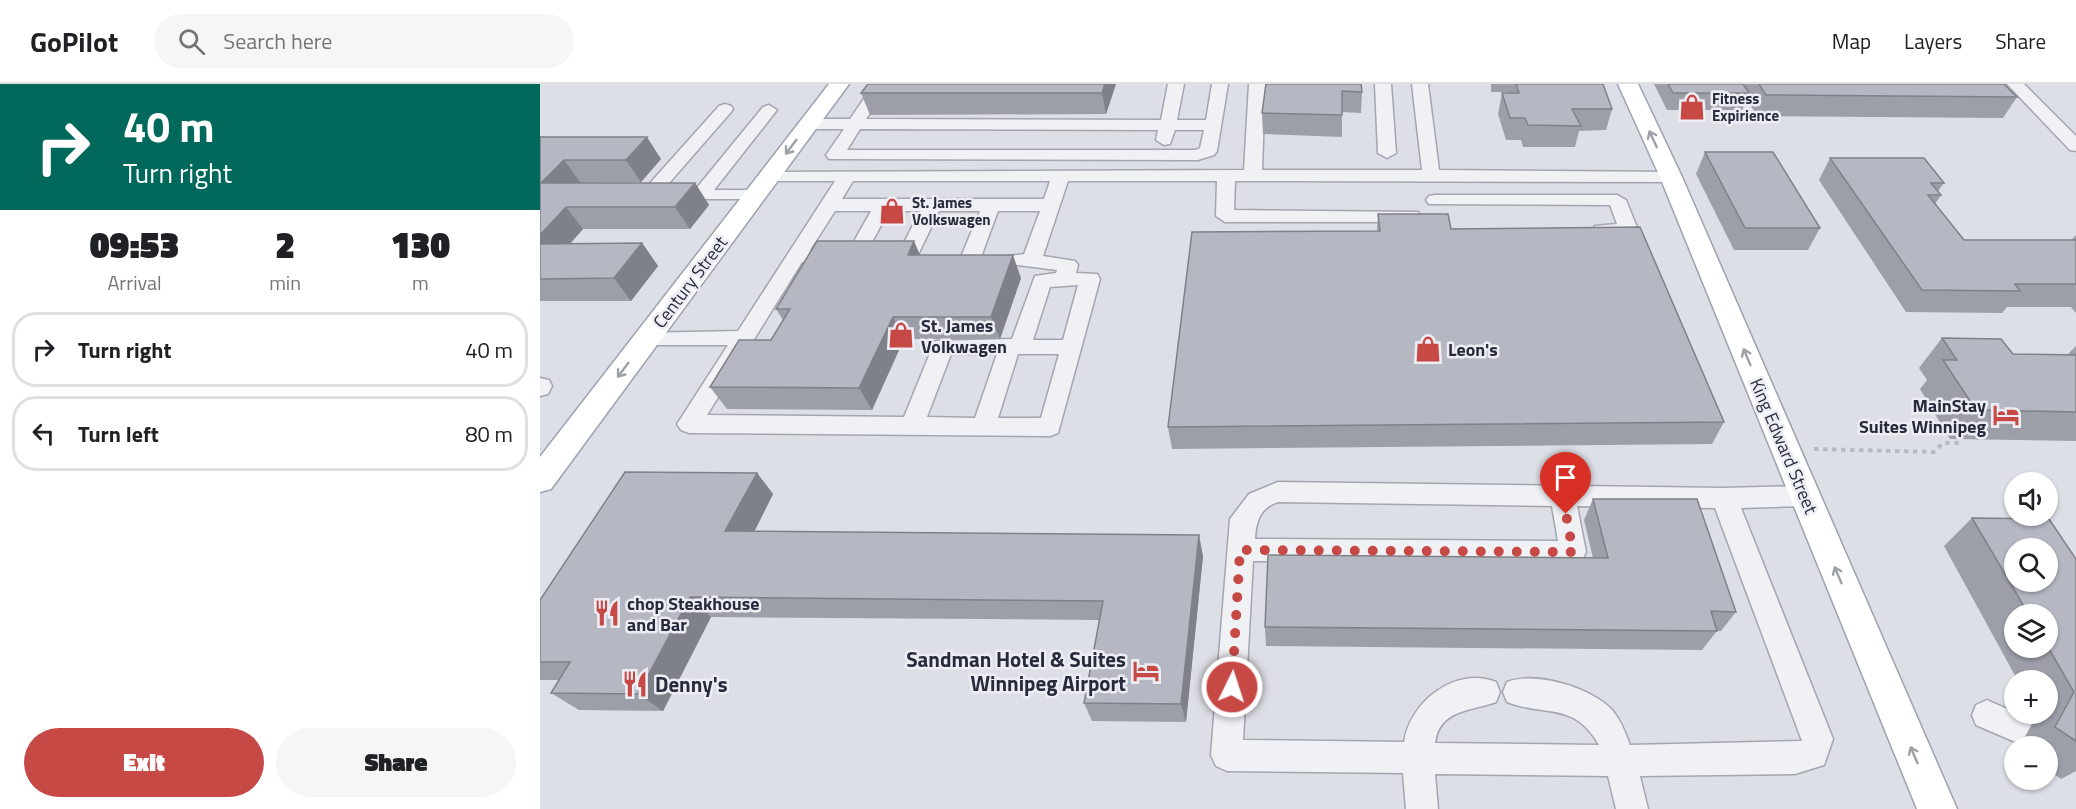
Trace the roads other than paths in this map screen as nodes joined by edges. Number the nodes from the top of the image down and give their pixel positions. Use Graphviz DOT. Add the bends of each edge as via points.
graph roads {
  1 [pos="839,84"];
  2 [pos="882,84"];
  3 [pos="1176,84"];
  4 [pos="1220,84"];
  5 [pos="1257,84"];
  6 [pos="1383,84"];
  7 [pos="1420,84"];
  8 [pos="1628,84"];
  9 [pos="2015,84"];
  10 [pos="724,109"];
  11 [pos="769,110"];
  12 [pos="809,124"];
  13 [pos="855,124"];
  14 [pos="911,124"];
  15 [pos="963,124"];
  16 [pos="1016,124"];
  17 [pos="1065,125"];
  18 [pos="1112,125"];
  19 [pos="1168,125"];
  20 [pos="1213,125"];
  21 [pos="2076,146"];
  22 [pos="1388,153"];
  23 [pos="894,156"];
  24 [pos="947,156"];
  25 [pos="1002,156"];
  26 [pos="1053,157"];
  27 [pos="1102,157"];
  28 [pos="1160,157"];
  29 [pos="1252,175"];
  30 [pos="1431,175"];
  31 [pos="1061,176"];
  32 [pos="1226,176"];
  33 [pos="847,177"];
  34 [pos="1671,177"];
  35 [pos="763,185"];
  36 [pos="700,195"];
  37 [pos="830,205"];
  38 [pos="883,205"];
  39 [pos="1051,205"];
  40 [pos="932,206"];
  41 [pos="991,206"];
  42 [pos="1582,230"];
  43 [pos="799,256"];
  44 [pos="855,256"];
  45 [pos="907,257"];
  46 [pos="928,257"];
  47 [pos="950,257"];
  48 [pos="971,257"];
  49 [pos="1031,261"];
  50 [pos="1064,279"];
  51 [pos="647,338"];
  52 [pos="744,339"];
  53 [pos="1015,347"];
  54 [pos="1071,347"];
  55 [pos="912,426"];
  56 [pos="983,427"];
  57 [pos="541,479"];
  58 [pos="1562,494"];
  59 [pos="1805,496"];
  60 [pos="1724,498"];
  61 [pos="1240,550"];
  62 [pos="1485,692"];
  63 [pos="1518,693"];
  64 [pos="1987,715"];
  65 [pos="2027,732"];
  66 [pos="1419,759"];
  67 [pos="1621,761"];
  68 [pos="1422,809"];
  69 [pos="1632,809"];
  70 [pos="1937,809"];
  1 -- 12 [label="main road, Century Street"];
  2 -- 13 [label="street"];
  3 -- 19 [label="street"];
  4 -- 20 [label="street"];
  5 -- 29 [label="street"];
  6 -- 22 [label="street"];
  7 -- 30 [label="street"];
  34 -- 8 [label="main road, King Edward Street, one-way"];
  9 -- 21 [label="street"];
  10 -- 36 [label="street" via="649,195"];
  11 -- 36 [label="street"];
  12 -- 13 [label="street"];
  12 -- 35 [label="main road, Century Street, one-way"];
  13 -- 14 [label="street"];
  13 -- 23 [label="street" via="835,155"];
  14 -- 15 [label="street"];
  14 -- 23 [label="street"];
  15 -- 16 [label="street"];
  15 -- 24 [label="street"];
  16 -- 17 [label="street"];
  16 -- 25 [label="street"];
  17 -- 18 [label="street"];
  17 -- 26 [label="street"];
  18 -- 19 [label="street"];
  18 -- 27 [label="street"];
  19 -- 20 [label="street"];
  19 -- 28 [label="street"];
  20 -- 28 [label="street" via="1208,152"];
  23 -- 24 [label="street"];
  24 -- 25 [label="street"];
  25 -- 26 [label="street"];
  26 -- 27 [label="street"];
  27 -- 28 [label="street"];
  29 -- 30 [label="street"];
  29 -- 32 [label="street"];
  30 -- 34 [label="street"];
  31 -- 32 [label="street"];
  31 -- 33 [label="street"];
  31 -- 39 [label="street"];
  32 -- 42 [label="street" via="1225,216 1617,200 1629,230"];
  33 -- 35 [label="street"];
  33 -- 37 [label="street"];
  59 -- 34 [label="main road, King Edward Street, one-way"];
  35 -- 36 [label="street"];
  35 -- 51 [label="main road, Century Street"];
  37 -- 38 [label="street"];
  37 -- 43 [label="street"];
  38 -- 40 [label="street"];
  38 -- 44 [label="street"];
  39 -- 41 [label="street"];
  39 -- 49 [label="street"];
  40 -- 41 [label="street"];
  40 -- 45 [label="street"];
  41 -- 48 [label="street"];
  43 -- 44 [label="street"];
  43 -- 52 [label="street"];
  44 -- 45 [label="street"];
  45 -- 46 [label="street"];
  47 -- 48 [label="street"];
  48 -- 49 [label="street"];
  49 -- 50 [label="street" via="1068,265"];
  50 -- 53 [label="street" via="1042,281"];
  50 -- 54 [label="street" via="1090,279"];
  51 -- 52 [label="street"];
  51 -- 57 [label="main road, Century Street, one-way"];
  52 -- 55 [label="street" via="690,424"];
  53 -- 54 [label="street"];
  53 -- 55 [label="street" via="943,346"];
  53 -- 56 [label="street"];
  54 -- 56 [label="street" via="1050,427"];
  55 -- 56 [label="street"];
  58 -- 60 [label="street"];
  58 -- 61 [label="street" via="1265,494 1253,503 1243,519"];
  58 -- 61 [label="street" via="1573,552"];
  59 -- 60 [label="street"];
  70 -- 59 [label="main road, King Edward Street, one-way"];
  60 -- 67 [label="street" via="1818,739 1813,754 1795,758"];
  61 -- 66 [label="street" via="1227,756"];
  62 -- 66 [label="street" via="1452,697 1432,713 1421,732"];
  63 -- 67 [label="street" via="1547,693 1583,703 1608,727"];
  64 -- 65 [label="street"];
  66 -- 67 [label="street"];
  66 -- 68 [label="street"];
  67 -- 69 [label="street"];
}
